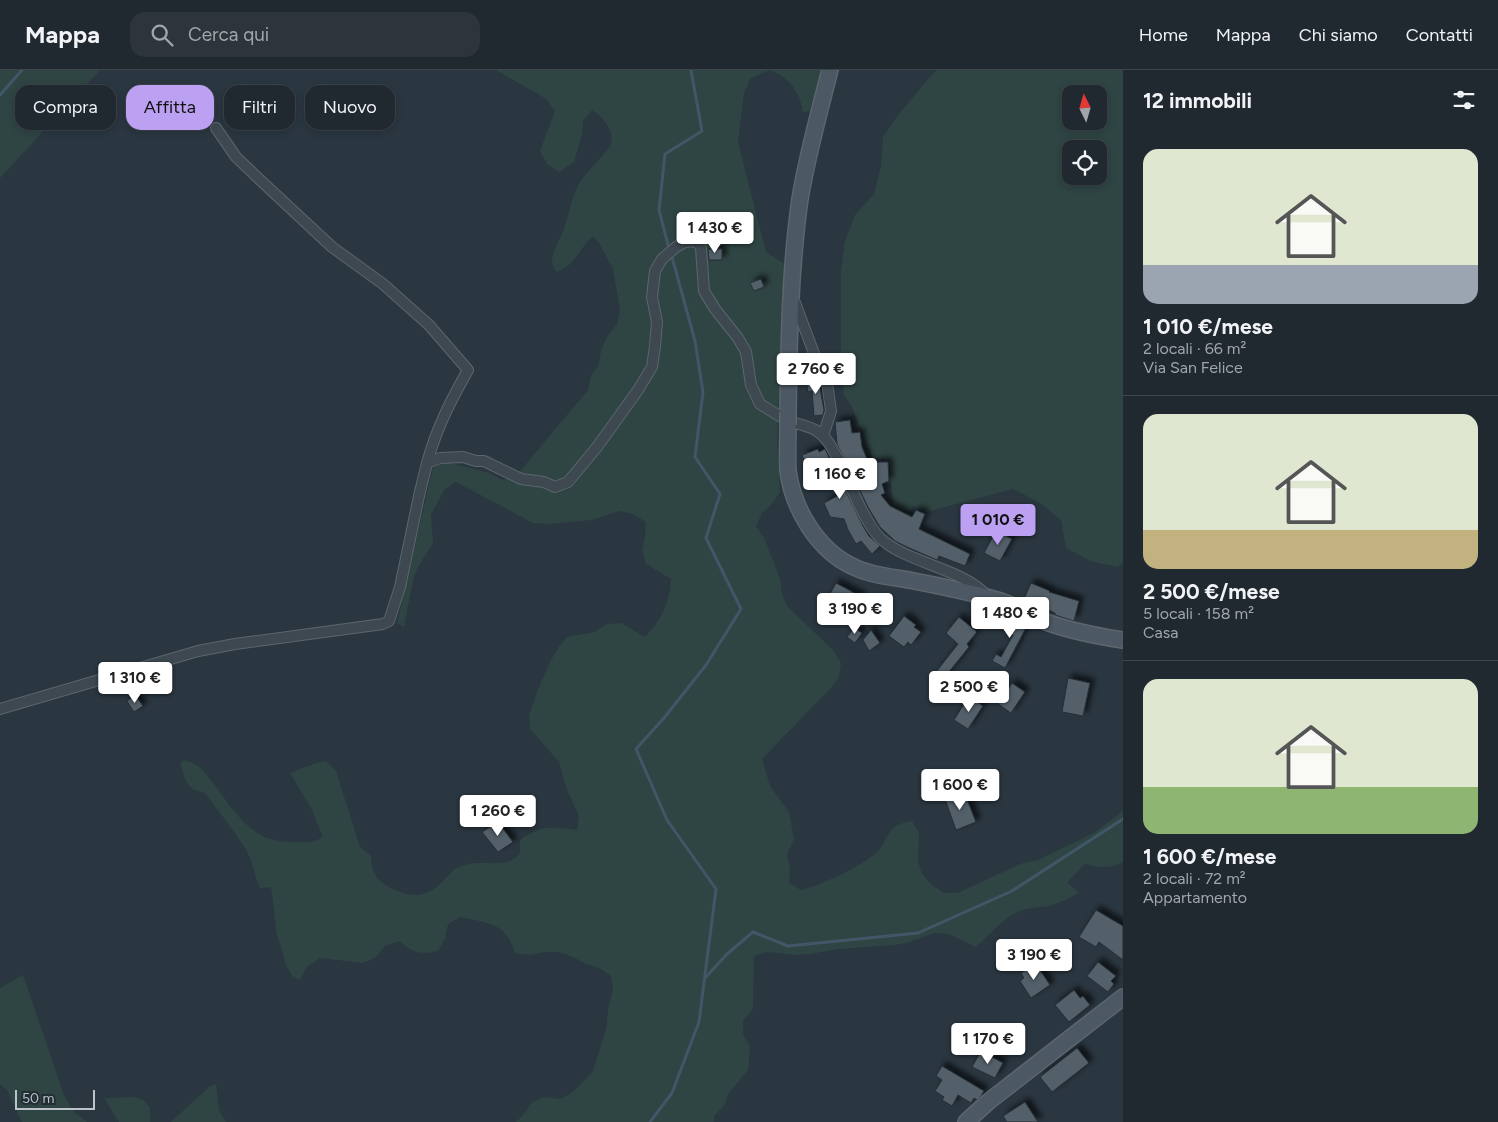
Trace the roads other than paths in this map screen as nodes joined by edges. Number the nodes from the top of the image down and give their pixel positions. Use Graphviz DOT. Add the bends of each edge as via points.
graph roads {
  1 [pos="830,70"];
  2 [pos="216,128"];
  3 [pos="792,296"];
  4 [pos="788,419"];
  5 [pos="823,436"];
  6 [pos="428,463"];
  7 [pos="989,598"];
  8 [pos="1123,640"];
  9 [pos="0,709"];
  10 [pos="1123,997"];
  11 [pos="966,1122"];
  1 -- 3 [label="street" via="812,136 800,200"];
  2 -- 6 [label="street" via="236,157 332,247 383,284 429,325 468,370 435,434"];
  3 -- 4 [label="street"];
  3 -- 5 [label="street" via="826,376 830,411"];
  4 -- 5 [label="street"];
  4 -- 6 [label="street" via="760,404 751,385 746,352 704,291 700,248 698,243 691,242 676,246 662,258 654,271 652,297 657,322 652,367 597,447 568,482 554,486 521,480 484,460 463,457 440,458"];
  4 -- 7 [label="street" via="788,470 792,489 804,518 824,546 855,568"];
  5 -- 7 [label="street" via="880,538 896,549 967,581"];
  6 -- 9 [label="street" via="400,588 389,621 198,651"];
  7 -- 8 [label="street" via="1088,635"];
  10 -- 11 [label="street"];
}
